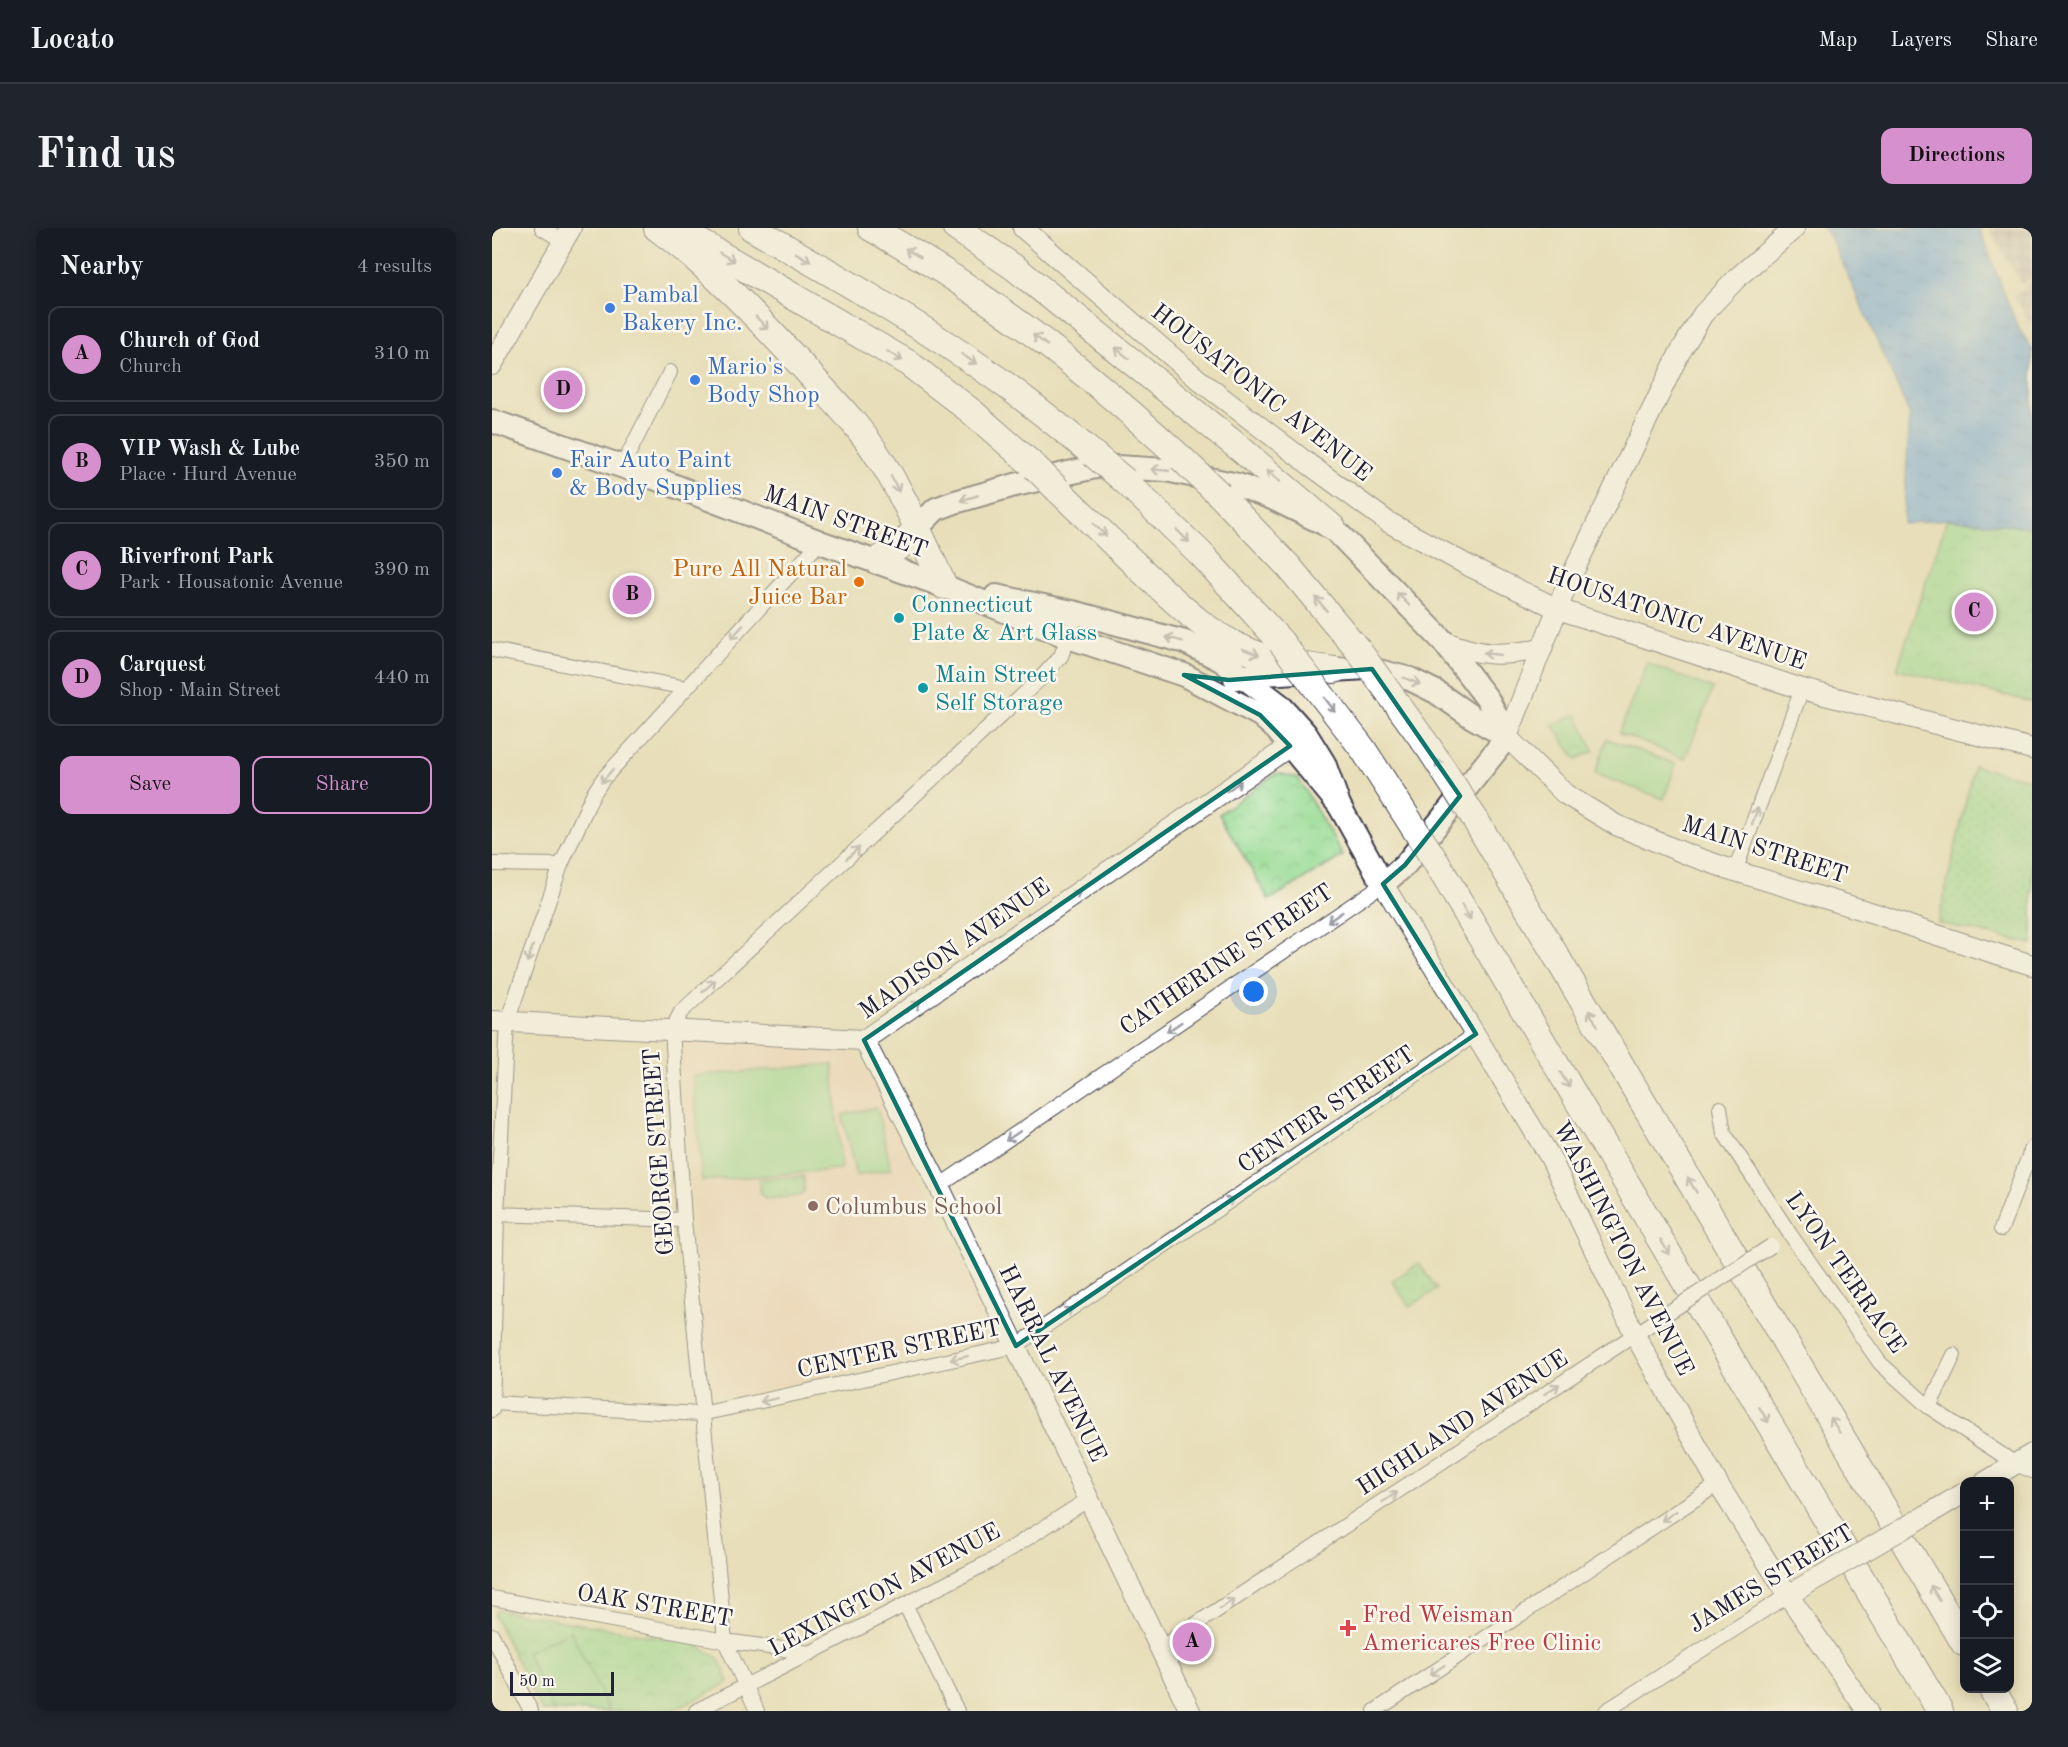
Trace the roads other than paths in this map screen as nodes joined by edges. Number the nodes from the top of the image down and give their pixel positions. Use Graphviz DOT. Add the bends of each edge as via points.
graph roads {
  1 [pos="542,228"];
  2 [pos="657,228"];
  3 [pos="676,228"];
  4 [pos="752,228"];
  5 [pos="871,228"];
  6 [pos="956,228"];
  7 [pos="1023,228"];
  8 [pos="1795,228"];
  9 [pos="567,235"];
  10 [pos="492,365"];
  11 [pos="670,372"];
  12 [pos="492,422"];
  13 [pos="621,467"];
  14 [pos="1334,528"];
  15 [pos="916,529"];
  16 [pos="820,542"];
  17 [pos="877,561"];
  18 [pos="944,586"];
  19 [pos="1558,609"];
  20 [pos="1077,613"];
  21 [pos="1068,637"];
  22 [pos="1443,641"];
  23 [pos="1542,648"];
  24 [pos="492,650"];
  25 [pos="1335,670"];
  26 [pos="1184,675"];
  27 [pos="1243,677"];
  28 [pos="686,688"];
  29 [pos="1802,689"];
  30 [pos="1507,737"];
  31 [pos="1298,740"];
  32 [pos="2032,748"];
  33 [pos="492,864"];
  34 [pos="561,865"];
  35 [pos="1735,871"];
  36 [pos="1383,884"];
  37 [pos="2032,965"];
  38 [pos="499,1021"];
  39 [pos="672,1029"];
  40 [pos="1476,1034"];
  41 [pos="864,1040"];
  42 [pos="1720,1108"];
  43 [pos="2032,1148"];
  44 [pos="939,1186"];
  45 [pos="495,1214"];
  46 [pos="684,1220"];
  47 [pos="2001,1229"];
  48 [pos="1790,1234"];
  49 [pos="1635,1335"];
  50 [pos="1016,1346"];
  51 [pos="1954,1355"];
  52 [pos="492,1403"];
  53 [pos="1929,1407"];
  54 [pos="492,1410"];
  55 [pos="701,1414"];
  56 [pos="2027,1463"];
  57 [pos="1996,1477"];
  58 [pos="1718,1484"];
  59 [pos="1960,1496"];
  60 [pos="1089,1499"];
  61 [pos="1788,1595"];
  62 [pos="492,1598"];
  63 [pos="906,1606"];
  64 [pos="492,1635"];
  65 [pos="1963,1639"];
  66 [pos="724,1641"];
  67 [pos="1160,1648"];
  68 [pos="811,1653"];
  69 [pos="745,1687"];
  70 [pos="1994,1693"];
  71 [pos="531,1711"];
  72 [pos="696,1711"];
  73 [pos="757,1711"];
  74 [pos="957,1711"];
  75 [pos="1190,1711"];
  76 [pos="1375,1711"];
  77 [pos="1606,1711"];
  78 [pos="1867,1711"];
  79 [pos="1940,1711"];
  80 [pos="2005,1711"];
  1 -- 9 [label="street"];
  2 -- 15 [label="highway, one-way" via="726,285 858,429 888,472"];
  3 -- 25 [label="highway, one-way, bridge" via="908,363 1035,467 1184,609 1214,632 1265,657"];
  4 -- 79 [label="highway, one-way, bridge" via="873,298 1033,405 1125,481 1201,554 1281,642 1363,748 1436,862"];
  65 -- 5 [label="highway, one-way, bridge" via="1473,816 1358,650 1289,567 1220,495 1131,414 1015,320"];
  14 -- 6 [label="highway, one-way" via="1024,275"];
  7 -- 19 [label="main road, HOUSATONIC AVENUE" via="1199,380 1388,522"];
  8 -- 19 [label="main road" via="1739,276 1703,314 1679,354"];
  9 -- 10 [label="main road"];
  11 -- 13 [label="street"];
  12 -- 13 [label="main road, MAIN STREET"];
  13 -- 16 [label="main road, MAIN STREET"];
  14 -- 15 [label="main road, MAIN STREET, one-way" via="1238,484 1166,470 1100,466 955,502 936,509"];
  22 -- 14 [label="main road, MAIN STREET, one-way"];
  15 -- 17 [label="highway" via="903,544"];
  15 -- 18 [label="highway"];
  16 -- 17 [label="main road, MAIN STREET"];
  16 -- 28 [label="street, one-way"];
  17 -- 18 [label="main road, MAIN STREET"];
  18 -- 20 [label="main road, MAIN STREET"];
  18 -- 21 [label="main road, MAIN STREET"];
  19 -- 23 [label="main road"];
  19 -- 29 [label="main road, HOUSATONIC AVENUE"];
  20 -- 21 [label="street, GEORGE STREET"];
  27 -- 20 [label="main road, MAIN STREET, one-way" via="1221,660 1185,642"];
  21 -- 26 [label="main road, MAIN STREET"];
  39 -- 21 [label="street, GEORGE STREET, one-way" via="681,1012 1039,680 1061,656"];
  23 -- 22 [label="main road, MAIN STREET, one-way" via="1506,655 1469,651"];
  22 -- 30 [label="main road, MAIN STREET" via="1488,700"];
  23 -- 30 [label="main road"];
  24 -- 28 [label="street"];
  25 -- 27 [label="main road, MAIN STREET"];
  25 -- 30 [label="main road, MAIN STREET, one-way" via="1368,668 1410,679"];
  26 -- 27 [label="main road, MAIN STREET" via="1229,680"];
  26 -- 31 [label="main road, MAIN STREET"];
  27 -- 31 [label="main road, MAIN STREET" via="1280,705"];
  28 -- 34 [label="street, one-way" via="603,779"];
  29 -- 32 [label="main road, HOUSATONIC AVENUE"];
  35 -- 29 [label="street, one-way"];
  30 -- 35 [label="main road, MAIN STREET" via="1565,794 1616,825"];
  30 -- 36 [label="main road, CATHERINE STREET" via="1405,865"];
  31 -- 36 [label="main road, WASHINGTON AVENUE"];
  41 -- 31 [label="main road, MADISON AVENUE, one-way"];
  33 -- 34 [label="street"];
  34 -- 38 [label="street, one-way"];
  35 -- 37 [label="main road, MAIN STREET"];
  36 -- 40 [label="main road, WASHINGTON AVENUE"];
  36 -- 44 [label="street, CATHERINE STREET, one-way"];
  38 -- 39 [label="main road, MADISON AVENUE"];
  38 -- 45 [label="street"];
  39 -- 41 [label="main road, MADISON AVENUE"];
  39 -- 46 [label="street, GEORGE STREET"];
  40 -- 49 [label="main road, WASHINGTON AVENUE" via="1550,1157"];
  50 -- 40 [label="street, CENTER STREET, one-way"];
  41 -- 44 [label="main road, HARRAL AVENUE"];
  42 -- 48 [label="street, LYON TERRACE" via="1724,1133"];
  43 -- 47 [label="street"];
  44 -- 50 [label="main road, HARRAL AVENUE"];
  45 -- 46 [label="street"];
  45 -- 52 [label="street"];
  46 -- 55 [label="street, GEORGE STREET"];
  48 -- 49 [label="street, HIGHLAND AVENUE, bridge"];
  48 -- 53 [label="street, LYON TERRACE" via="1880,1363"];
  49 -- 58 [label="main road, WASHINGTON AVENUE"];
  67 -- 49 [label="street, HIGHLAND AVENUE, one-way"];
  50 -- 55 [label="street, CENTER STREET, one-way"];
  50 -- 60 [label="main road, HARRAL AVENUE"];
  51 -- 53 [label="street"];
  52 -- 54 [label="street"];
  52 -- 55 [label="street, CENTER STREET"];
  53 -- 56 [label="street, LYON TERRACE"];
  55 -- 66 [label="street, GEORGE STREET"];
  56 -- 57 [label="main road"];
  58 -- 61 [label="main road, WASHINGTON AVENUE"];
  58 -- 76 [label="street, one-way"];
  59 -- 61 [label="main road, JAMES STREET, bridge"];
  60 -- 63 [label="street, LEXINGTON AVENUE" via="993,1560"];
  60 -- 67 [label="main road, HARRAL AVENUE"];
  61 -- 77 [label="street, JAMES STREET"];
  61 -- 78 [label="main road, WASHINGTON AVENUE"];
  62 -- 66 [label="street, OAK STREET"];
  63 -- 68 [label="street, LEXINGTON AVENUE"];
  63 -- 74 [label="street"];
  64 -- 71 [label="street"];
  66 -- 68 [label="street, OAK STREET"];
  66 -- 69 [label="street, GEORGE STREET"];
  67 -- 75 [label="main road, HARRAL AVENUE"];
  68 -- 69 [label="street, LEXINGTON AVENUE"];
  69 -- 72 [label="street, LEXINGTON AVENUE"];
  69 -- 73 [label="street, GEORGE STREET"];
  70 -- 80 [label="highway"];
}
